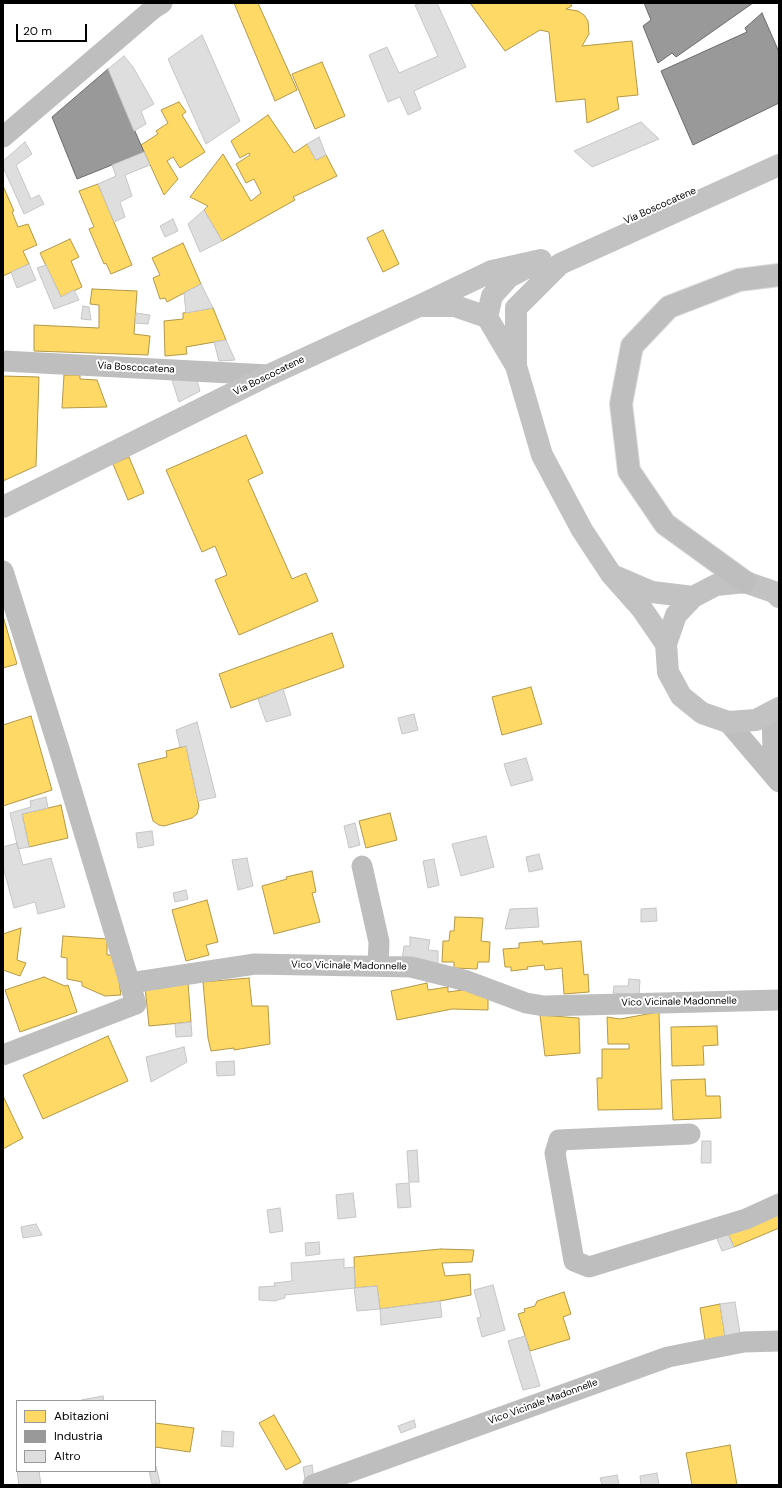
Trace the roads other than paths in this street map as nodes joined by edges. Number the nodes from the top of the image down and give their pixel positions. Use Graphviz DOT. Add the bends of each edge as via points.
graph roads {
  1 [pos="162,3"];
  2 [pos="3,137"];
  3 [pos="779,152"];
  4 [pos="779,165"];
  5 [pos="551,262"];
  6 [pos="500,274"];
  7 [pos="779,275"];
  8 [pos="421,305"];
  9 [pos="487,318"];
  10 [pos="3,361"];
  11 [pos="516,366"];
  12 [pos="269,375"];
  13 [pos="3,507"];
  14 [pos="3,571"];
  15 [pos="611,574"];
  16 [pos="745,582"];
  17 [pos="779,596"];
  18 [pos="693,597"];
  19 [pos="666,644"];
  20 [pos="775,710"];
  21 [pos="728,722"];
  22 [pos="779,781"];
  23 [pos="362,866"];
  24 [pos="378,966"];
  25 [pos="130,984"];
  26 [pos="779,1000"];
  27 [pos="3,1055"];
  28 [pos="690,1134"];
  29 [pos="779,1204"];
  30 [pos="779,1341"];
  31 [pos="313,1485"];
  1 -- 2 [label="street"];
  3 -- 5 [label="street, Via Boscocatene"];
  4 -- 5 [label="street, Via Boscocatene"];
  5 -- 6 [label="street, Via Boscocatene"];
  5 -- 11 [label="street" via="516,308"];
  6 -- 8 [label="street, Via Boscocatene"];
  6 -- 9 [label="street"];
  7 -- 16 [label="highway" via="739,280 669,307 632,346 621,404 628,471 665,524"];
  8 -- 9 [label="street" via="455,306"];
  8 -- 12 [label="street, Via Boscocatene"];
  9 -- 11 [label="street"];
  10 -- 12 [label="street, Via Boscocatena"];
  11 -- 15 [label="street" via="542,455 582,530"];
  12 -- 13 [label="street, Via Boscocatene"];
  14 -- 25 [label="street"];
  15 -- 18 [label="street" via="652,592"];
  15 -- 19 [label="street" via="642,609"];
  16 -- 17 [label="street"];
  16 -- 18 [label="street" via="716,585"];
  18 -- 19 [label="street" via="676,616"];
  19 -- 21 [label="street" via="668,672 681,696 702,713"];
  20 -- 21 [label="street" via="756,720"];
  20 -- 22 [label="street" via="773,752"];
  21 -- 22 [label="street"];
  23 -- 24 [label="street" via="378,942"];
  24 -- 25 [label="street, Vico Vicinale Madonnelle" via="255,964"];
  24 -- 26 [label="street, Vico Vicinale Madonnelle" via="411,967 467,981 526,1003 544,1006"];
  25 -- 27 [label="street" via="136,1004"];
  28 -- 29 [label="street" via="560,1140 555,1154 574,1261 589,1267 746,1219"];
  30 -- 31 [label="street, Vico Vicinale Madonnelle" via="744,1342 668,1357"];
}
